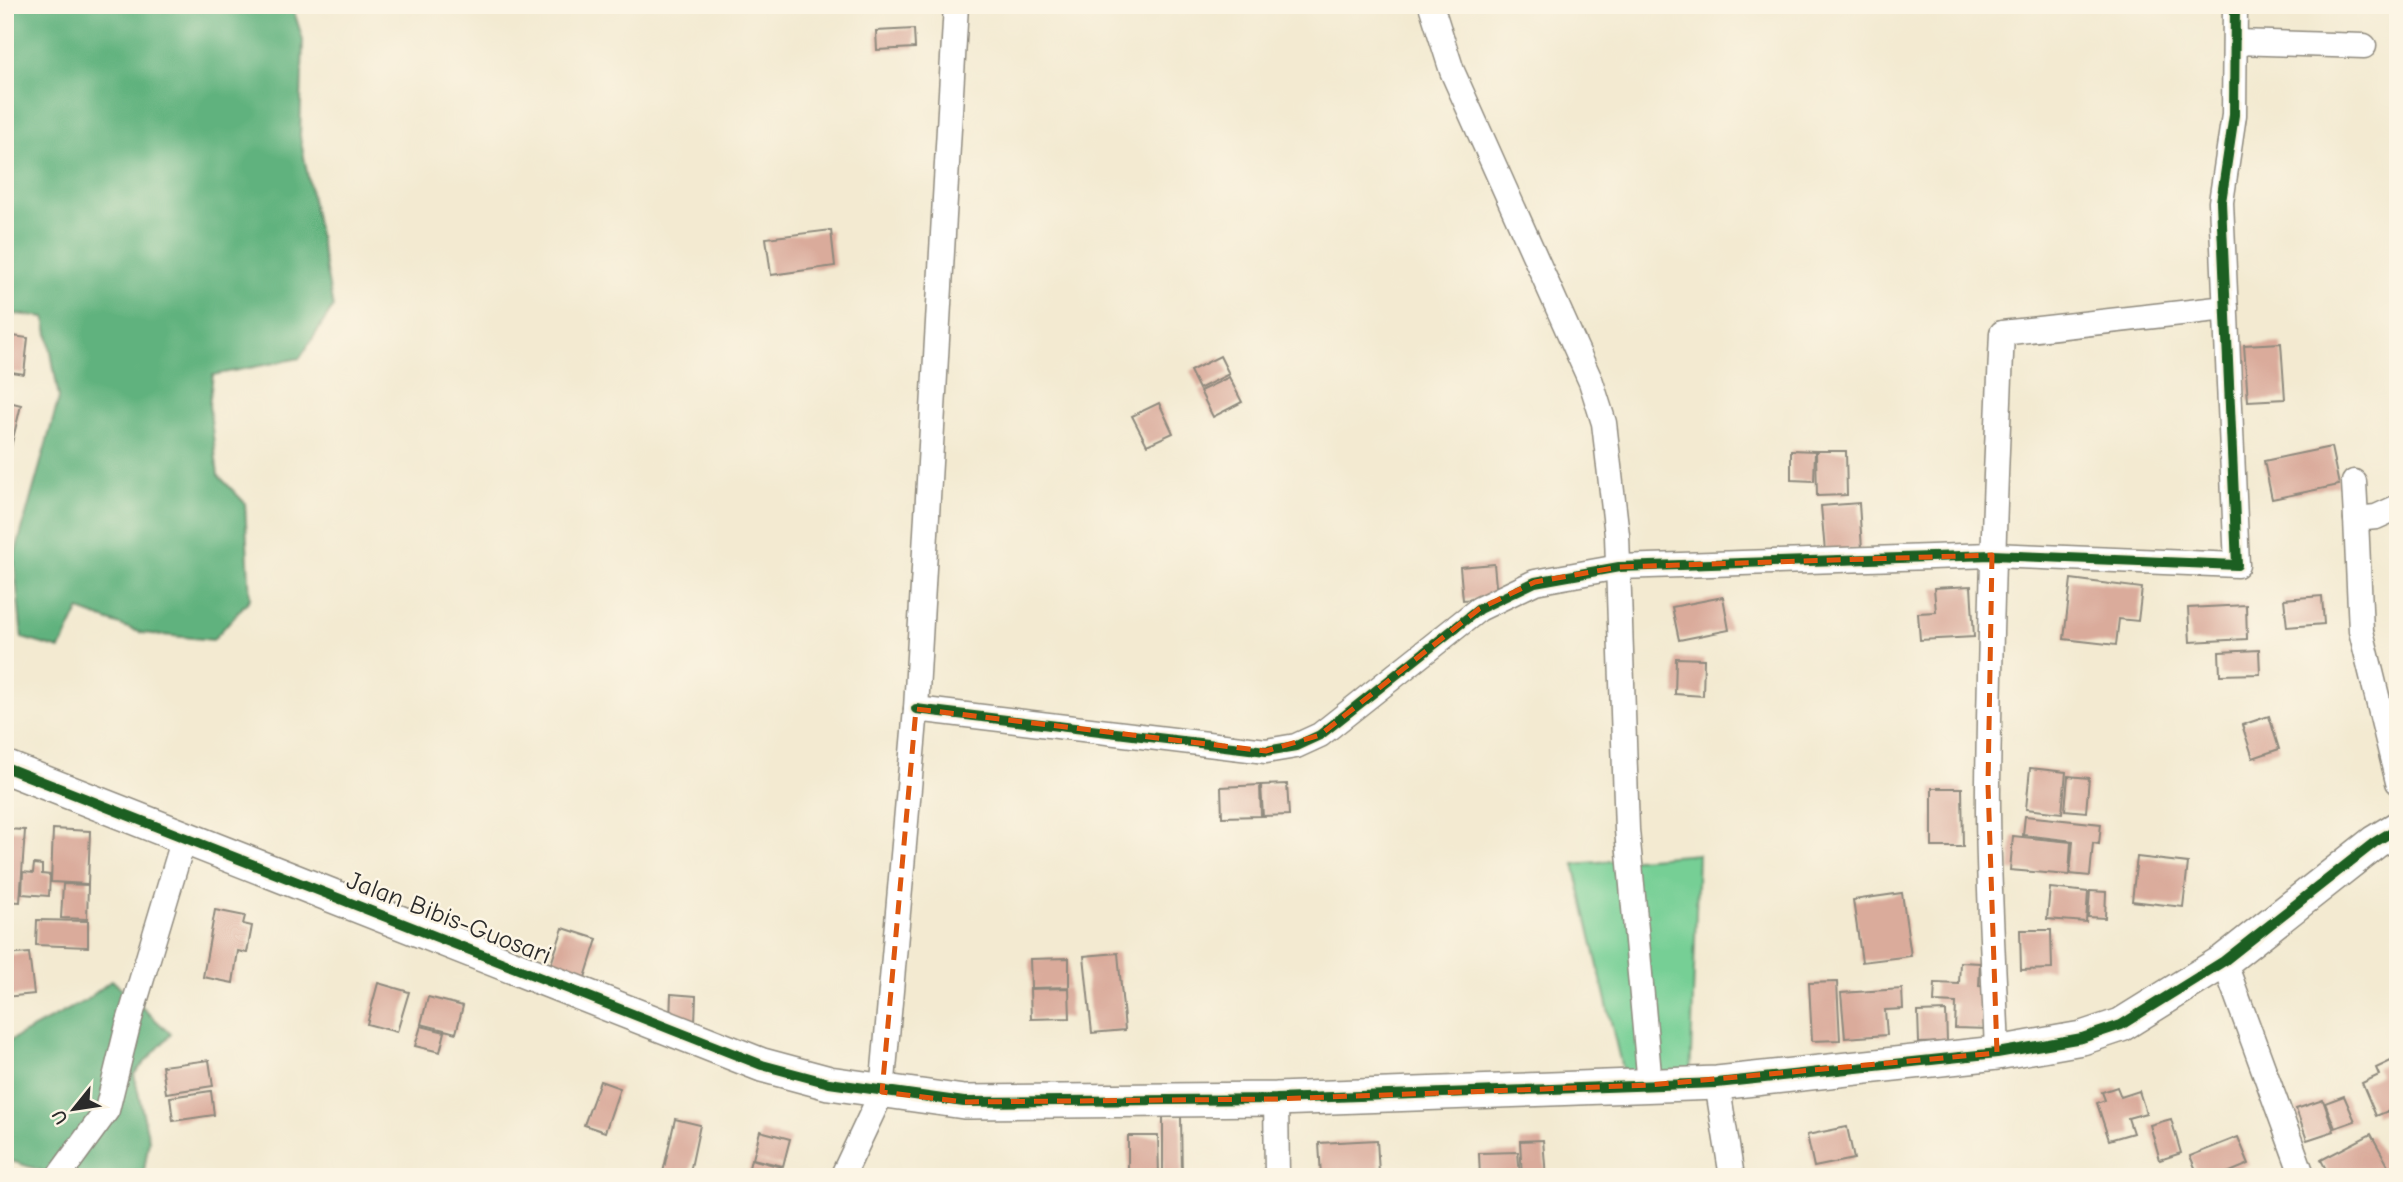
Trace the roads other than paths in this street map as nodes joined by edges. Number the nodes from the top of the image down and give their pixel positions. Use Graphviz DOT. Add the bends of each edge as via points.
graph roads {
  1 [pos="956,5"];
  2 [pos="1431,5"];
  3 [pos="2235,5"];
  4 [pos="2236,42"];
  5 [pos="2364,46"];
  6 [pos="2226,308"];
  7 [pos="2354,482"];
  8 [pos="2398,507"];
  9 [pos="2356,519"];
  10 [pos="1992,555"];
  11 [pos="1619,566"];
  12 [pos="916,709"];
  13 [pos="5,767"];
  14 [pos="2398,782"];
  15 [pos="2398,828"];
  16 [pos="184,838"];
  17 [pos="2224,961"];
  18 [pos="1997,1053"];
  19 [pos="1717,1083"];
  20 [pos="1650,1086"];
  21 [pos="882,1092"];
  22 [pos="1276,1099"];
  23 [pos="58,1177"];
  24 [pos="842,1177"];
  25 [pos="1277,1177"];
  26 [pos="1732,1177"];
  27 [pos="2303,1177"];
  1 -- 12 [label="street"];
  2 -- 11 [label="street" via="1452,71 1591,382 1604,424"];
  3 -- 4 [label="street"];
  4 -- 5 [label="street"];
  4 -- 6 [label="street" via="2234,116 2221,202"];
  6 -- 10 [label="street" via="2002,333"];
  6 -- 10 [label="street" via="2237,565"];
  7 -- 9 [label="street"];
  8 -- 9 [label="street" via="2376,517"];
  9 -- 14 [label="street" via="2361,631"];
  10 -- 11 [label="street"];
  10 -- 18 [label="street" via="1988,785"];
  11 -- 12 [label="street" via="1535,582 1487,604 1343,720 1296,746 1266,751"];
  11 -- 20 [label="street" via="1627,830"];
  12 -- 21 [label="street"];
  13 -- 16 [label="street, Jalan Bibis-Guosari"];
  15 -- 17 [label="street, Jalan Bibis-Guosari"];
  16 -- 21 [label="street, Jalan Bibis-Guosari" via="762,1065"];
  16 -- 23 [label="street" via="107,1110"];
  17 -- 18 [label="street, Jalan Bibis-Guosari" via="2121,1025 2082,1038"];
  17 -- 27 [label="street"];
  18 -- 19 [label="street, Jalan Bibis-Guosari"];
  19 -- 20 [label="street, Jalan Bibis-Guosari"];
  19 -- 26 [label="street"];
  20 -- 22 [label="street, Jalan Bibis-Guosari"];
  21 -- 22 [label="street, Jalan Bibis-Guosari" via="964,1102"];
  21 -- 24 [label="street"];
  22 -- 25 [label="street"];
}
